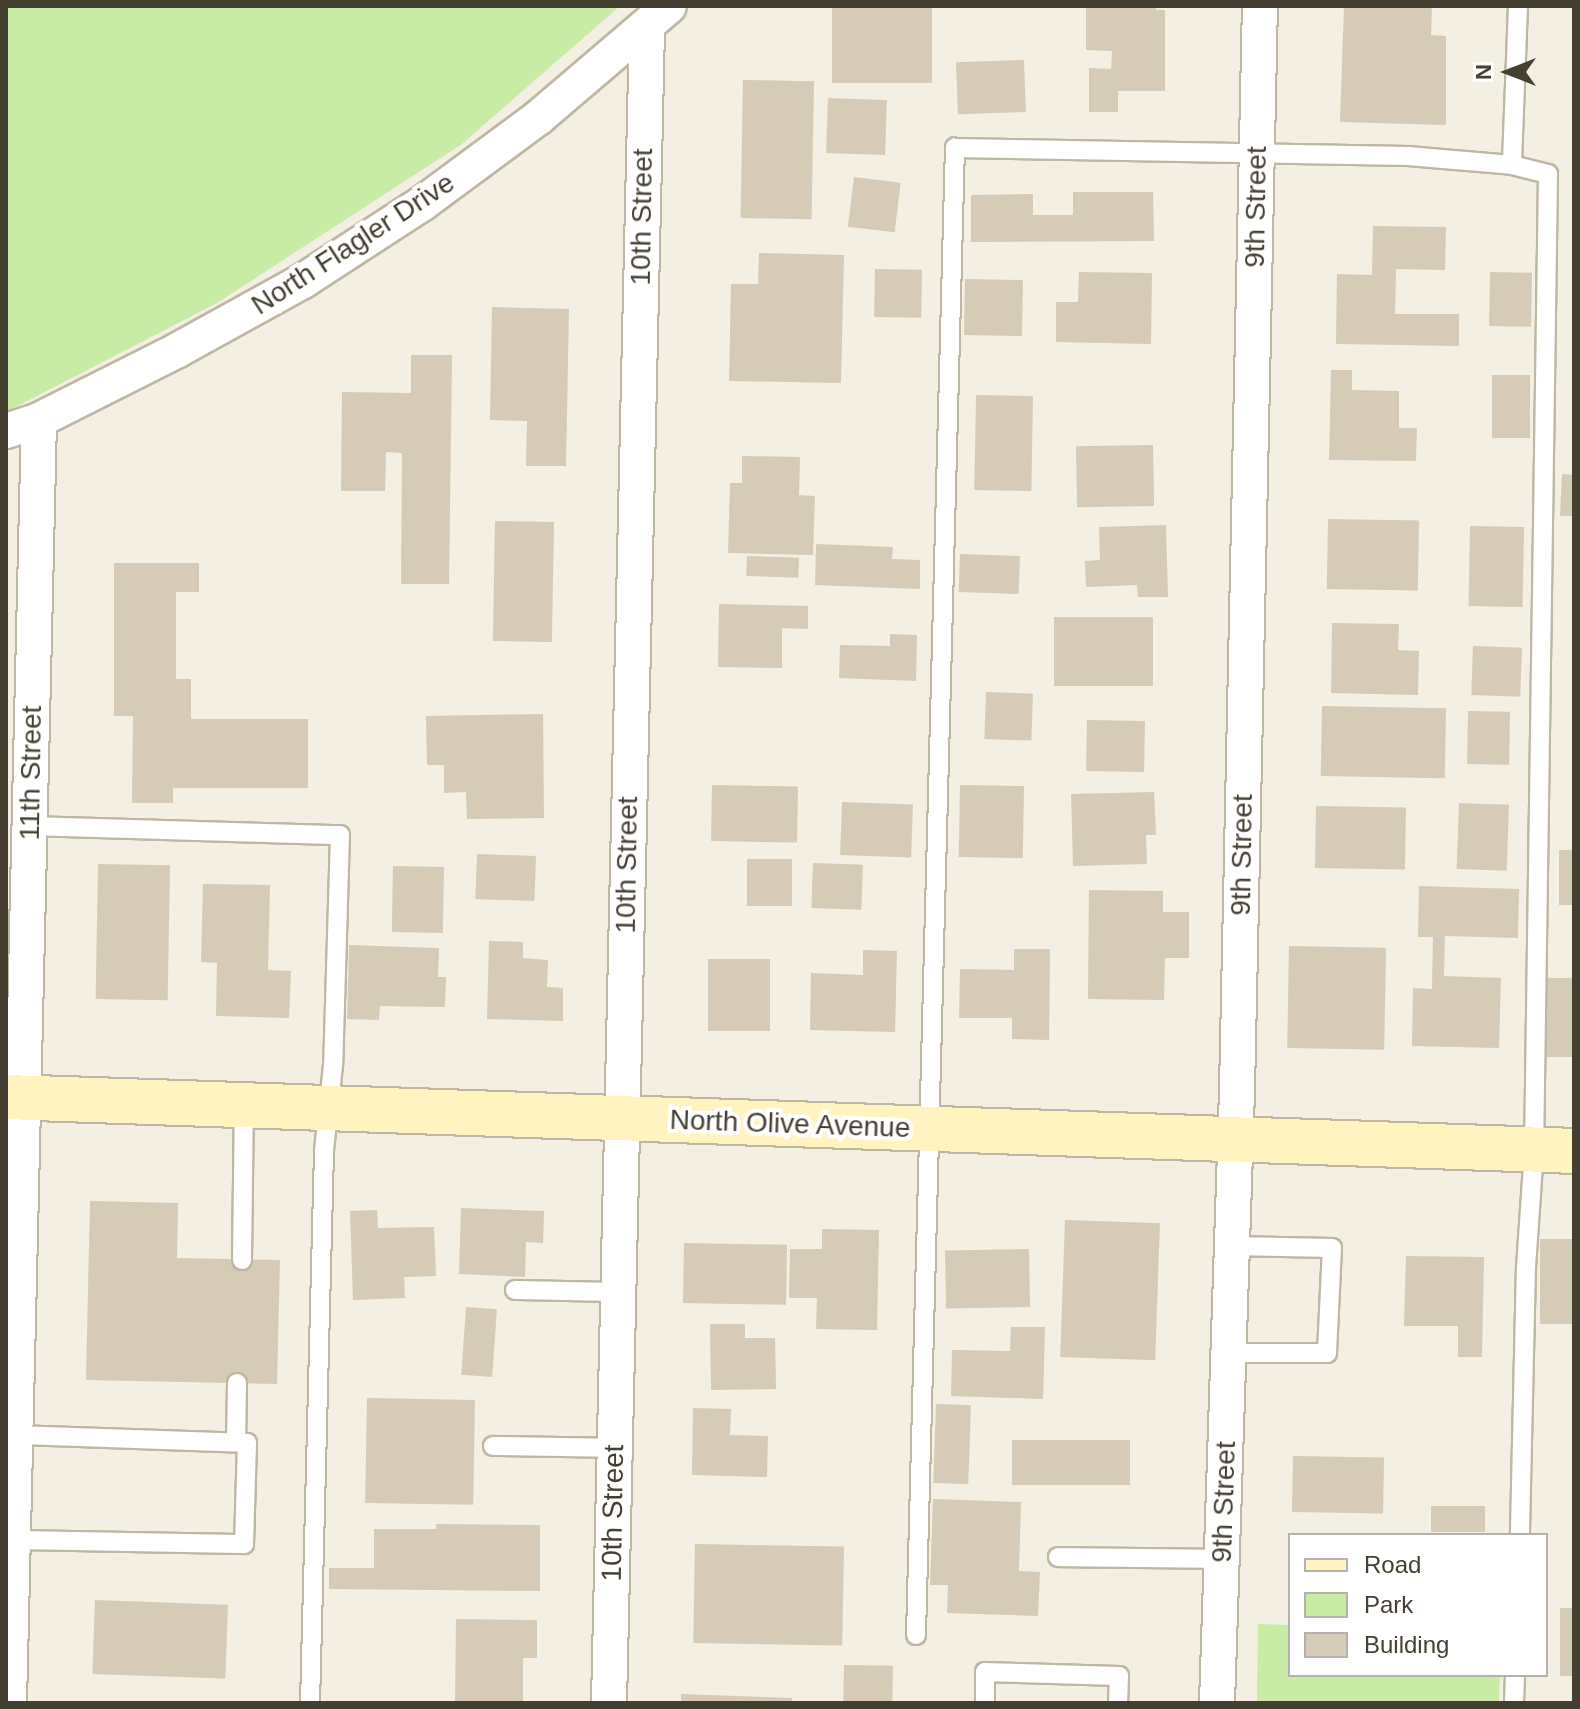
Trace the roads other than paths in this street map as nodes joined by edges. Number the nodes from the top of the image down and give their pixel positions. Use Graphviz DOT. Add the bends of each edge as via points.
graph roads {
  1 [pos="1260,6"];
  2 [pos="1518,6"];
  3 [pos="658,16"];
  4 [pos="1257,155"];
  5 [pos="1512,165"];
  6 [pos="39,420"];
  7 [pos="6,431"];
  8 [pos="30,826"];
  9 [pos="16,1098"];
  10 [pos="244,1105"];
  11 [pos="329,1108"];
  12 [pos="620,1118"];
  13 [pos="931,1129"];
  14 [pos="1236,1139"];
  15 [pos="1554,1150"];
  16 [pos="15,1198"];
  17 [pos="1232,1246"];
  18 [pos="242,1260"];
  19 [pos="515,1290"];
  20 [pos="617,1292"];
  21 [pos="1229,1353"];
  22 [pos="237,1383"];
  23 [pos="16,1435"];
  24 [pos="236,1442"];
  25 [pos="493,1446"];
  26 [pos="614,1448"];
  27 [pos="1520,1533"];
  28 [pos="13,1540"];
  29 [pos="1058,1557"];
  30 [pos="1222,1559"];
  31 [pos="916,1635"];
  32 [pos="1515,1677"];
  33 [pos="9,1703"];
  34 [pos="310,1703"];
  35 [pos="609,1703"];
  36 [pos="985,1703"];
  37 [pos="1118,1703"];
  38 [pos="1217,1703"];
  39 [pos="1514,1703"];
  1 -- 4 [label="street, 9th Street"];
  2 -- 5 [label="lane"];
  3 -- 6 [label="street, North Flagler Drive" via="423,203 303,281"];
  3 -- 12 [label="street, 10th Street"];
  4 -- 5 [label="lane" via="1408,156"];
  4 -- 13 [label="lane" via="955,148"];
  4 -- 14 [label="street, 9th Street"];
  5 -- 15 [label="lane" via="1548,174"];
  6 -- 7 [label="street, North Flagler Drive"];
  6 -- 8 [label="street, 11th Street"];
  8 -- 9 [label="street, 11th Street"];
  8 -- 11 [label="lane" via="340,835"];
  9 -- 10 [label="street, North Olive Avenue"];
  9 -- 16 [label="street, 11th Street"];
  10 -- 11 [label="street, North Olive Avenue"];
  10 -- 18 [label="lane"];
  11 -- 12 [label="street, North Olive Avenue"];
  11 -- 34 [label="lane"];
  12 -- 13 [label="street, North Olive Avenue"];
  12 -- 20 [label="street, 10th Street"];
  13 -- 14 [label="street, North Olive Avenue"];
  13 -- 31 [label="lane"];
  14 -- 15 [label="street, North Olive Avenue"];
  14 -- 17 [label="street, 9th Street"];
  15 -- 27 [label="lane" via="1526,1266"];
  16 -- 23 [label="street, 11th Street"];
  17 -- 21 [label="street, 9th Street"];
  17 -- 21 [label="lane" via="1332,1248 1327,1353"];
  19 -- 20 [label="lane"];
  20 -- 26 [label="street, 10th Street"];
  21 -- 30 [label="street, 9th Street"];
  22 -- 24 [label="lane"];
  23 -- 24 [label="lane"];
  23 -- 28 [label="street, 11th Street"];
  24 -- 28 [label="lane" via="247,1443 244,1544"];
  25 -- 26 [label="lane"];
  26 -- 35 [label="street, 10th Street"];
  28 -- 33 [label="street, 11th Street"];
  29 -- 30 [label="lane"];
  30 -- 38 [label="street, 9th Street"];
  32 -- 39 [label="lane"];
  36 -- 37 [label="lane" via="985,1672 1119,1676"];
}
